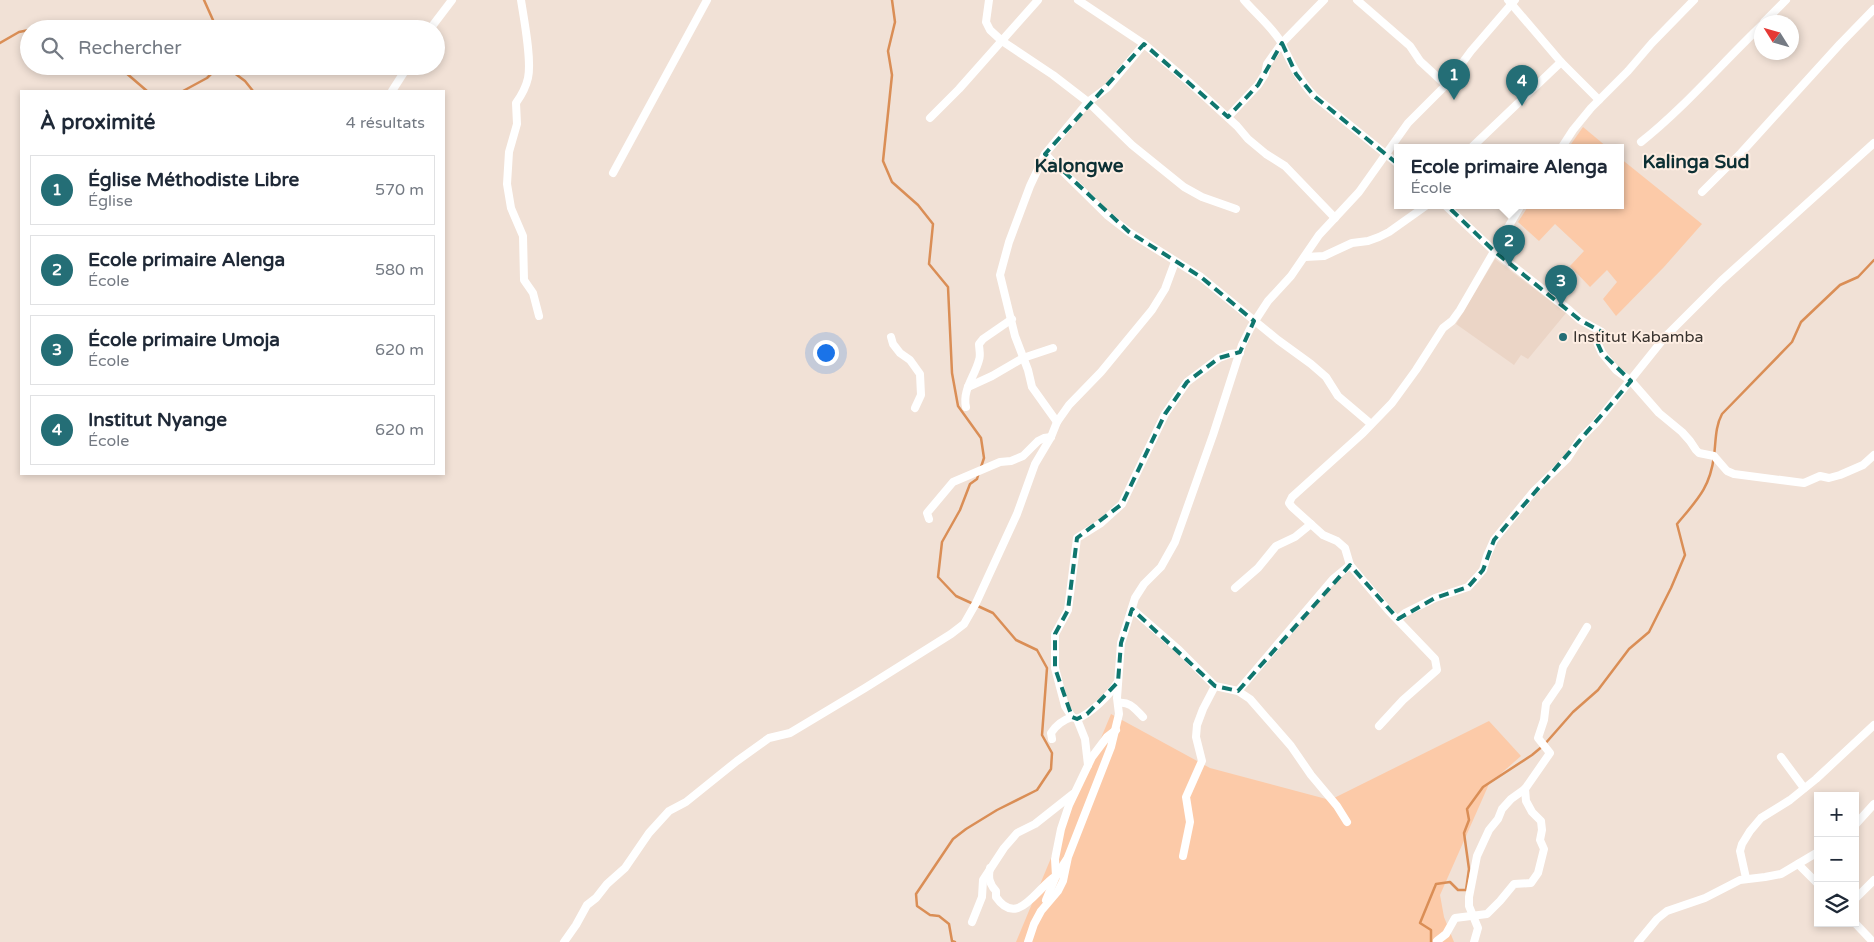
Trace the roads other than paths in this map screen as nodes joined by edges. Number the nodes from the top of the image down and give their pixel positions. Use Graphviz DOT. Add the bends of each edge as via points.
graph roads {
  1 [pos="452,0"];
  2 [pos="521,0"];
  3 [pos="706,0"];
  4 [pos="989,0"];
  5 [pos="1038,0"];
  6 [pos="1078,0"];
  7 [pos="1244,0"];
  8 [pos="1324,0"];
  9 [pos="1357,0"];
  10 [pos="1694,0"];
  11 [pos="1786,0"];
  12 [pos="1512,1"];
  13 [pos="1874,9"];
  14 [pos="1772,15"];
  15 [pos="437,20"];
  16 [pos="1754,33"];
  17 [pos="1002,41"];
  18 [pos="1282,43"];
  19 [pos="1144,44"];
  20 [pos="1561,62"];
  21 [pos="402,75"];
  22 [pos="1446,85"];
  23 [pos="393,90"];
  24 [pos="1599,100"];
  25 [pos="1088,102"];
  26 [pos="1228,117"];
  27 [pos="930,118"];
  28 [pos="1641,142"];
  29 [pos="1874,143"];
  30 [pos="1475,144"];
  31 [pos="1564,144"];
  32 [pos="1386,153"];
  33 [pos="1045,154"];
  34 [pos="1394,160"];
  35 [pos="613,173"];
  36 [pos="1702,192"];
  37 [pos="1236,209"];
  38 [pos="1421,209"];
  39 [pos="1449,209"];
  40 [pos="1519,209"];
  41 [pos="1335,218"];
  42 [pos="1494,251"];
  43 [pos="1305,257"];
  44 [pos="1175,262"];
  45 [pos="539,316"];
  46 [pos="1012,319"];
  47 [pos="1255,322"];
  48 [pos="891,337"];
  49 [pos="1053,348"];
  50 [pos="1240,352"];
  51 [pos="1023,358"];
  52 [pos="1631,381"];
  53 [pos="968,387"];
  54 [pos="966,407"];
  55 [pos="915,408"];
  56 [pos="1057,422"];
  57 [pos="1371,424"];
  58 [pos="1051,437"];
  59 [pos="1874,455"];
  60 [pos="929,519"];
  61 [pos="1311,524"];
  62 [pos="1350,565"];
  63 [pos="1234,588"];
  64 [pos="1132,609"];
  65 [pos="1398,619"];
  66 [pos="1587,627"];
  67 [pos="1118,682"];
  68 [pos="1216,686"];
  69 [pos="1238,692"];
  70 [pos="1118,704"];
  71 [pos="1144,717"];
  72 [pos="1074,718"];
  73 [pos="1874,725"];
  74 [pos="1379,726"];
  75 [pos="1116,730"];
  76 [pos="1052,739"];
  77 [pos="1781,757"];
  78 [pos="1088,767"];
  79 [pos="1804,788"];
  80 [pos="1525,789"];
  81 [pos="1076,791"];
  82 [pos="1874,804"];
  83 [pos="1859,821"];
  84 [pos="1347,822"];
  85 [pos="1814,854"];
  86 [pos="1183,856"];
  87 [pos="1068,857"];
  88 [pos="1798,864"];
  89 [pos="990,868"];
  90 [pos="1056,876"];
  91 [pos="1746,878"];
  92 [pos="1874,880"];
  93 [pos="1816,882"];
  94 [pos="1859,895"];
  95 [pos="1041,911"];
  96 [pos="1474,917"];
  97 [pos="972,922"];
  98 [pos="1859,927"];
  99 [pos="1437,941"];
  100 [pos="564,942"];
  101 [pos="1028,942"];
  102 [pos="1474,942"];
  103 [pos="1638,942"];
  104 [pos="1873,942"];
  1 -- 15 [label="street"];
  2 -- 45 [label="street" via="529,76 516,103 516,124 506,184 511,208 523,236 524,280 534,293"];
  3 -- 35 [label="street"];
  4 -- 17 [label="street" via="986,22"];
  5 -- 17 [label="street"];
  6 -- 19 [label="street"];
  7 -- 18 [label="street"];
  8 -- 18 [label="street"];
  9 -- 22 [label="street" via="1410,46 1420,61"];
  10 -- 24 [label="street"];
  11 -- 14 [label="street"];
  12 -- 20 [label="street"];
  12 -- 22 [label="street"];
  13 -- 36 [label="street"];
  16 -- 28 [label="street" via="1685,105"];
  17 -- 25 [label="street"];
  17 -- 27 [label="street"];
  18 -- 26 [label="street" via="1258,85"];
  18 -- 32 [label="street" via="1303,84"];
  19 -- 25 [label="street" via="1108,87"];
  19 -- 26 [label="street"];
  20 -- 24 [label="street"];
  20 -- 30 [label="street"];
  21 -- 23 [label="street"];
  22 -- 32 [label="street" via="1408,123"];
  24 -- 31 [label="street"];
  25 -- 33 [label="street"];
  25 -- 37 [label="street" via="1132,145 1184,187"];
  26 -- 41 [label="street" via="1248,139 1285,166"];
  29 -- 52 [label="street" via="1721,281 1665,337"];
  32 -- 34 [label="street"];
  32 -- 41 [label="street" via="1359,192"];
  33 -- 44 [label="street" via="1107,215"];
  33 -- 46 [label="street" via="1009,242 1000,275"];
  38 -- 43 [label="street" via="1379,237 1352,243 1324,256"];
  39 -- 42 [label="street"];
  40 -- 42 [label="street"];
  41 -- 43 [label="street"];
  42 -- 52 [label="street" via="1580,320 1602,332 1597,342 1602,354"];
  42 -- 57 [label="street" via="1452,322 1442,328 1392,403"];
  43 -- 47 [label="street"];
  44 -- 47 [label="street" via="1201,277"];
  44 -- 56 [label="street" via="1152,310 1101,372 1068,405"];
  46 -- 51 [label="street"];
  46 -- 53 [label="street" via="982,339 980,358"];
  47 -- 50 [label="street"];
  47 -- 57 [label="street" via="1322,373 1338,396"];
  48 -- 55 [label="street" via="900,353 920,374 921,395"];
  49 -- 51 [label="street"];
  50 -- 64 [label="street" via="1176,542 1161,567 1138,592"];
  50 -- 72 [label="street" via="1220,358 1187,382 1165,414 1122,504 1077,538 1068,610 1055,634 1055,668 1065,706"];
  51 -- 53 [label="street"];
  51 -- 56 [label="street" via="1032,386"];
  52 -- 59 [label="street" via="1699,453 1714,456 1734,474 1804,483 1820,476 1840,475 1863,465"];
  52 -- 65 [label="street" via="1499,534 1477,577 1468,586 1435,598"];
  53 -- 54 [label="street"];
  56 -- 58 [label="street"];
  57 -- 61 [label="street" via="1292,497 1289,503 1292,508"];
  58 -- 60 [label="street" via="1038,441 1023,456 953,482 926,513"];
  58 -- 100 [label="street" via="1035,464 1017,514 984,586 960,628 790,733 769,738 682,805 669,810 625,868 587,904"];
  61 -- 62 [label="street" via="1345,548"];
  61 -- 63 [label="street" via="1276,546 1258,568"];
  62 -- 65 [label="street"];
  62 -- 69 [label="street" via="1333,579"];
  64 -- 67 [label="street" via="1121,643"];
  64 -- 68 [label="street"];
  65 -- 74 [label="street" via="1435,659 1437,670"];
  66 -- 80 [label="street" via="1546,704 1538,738 1550,753"];
  67 -- 70 [label="street"];
  67 -- 72 [label="street" via="1110,694 1087,714"];
  68 -- 69 [label="street"];
  68 -- 86 [label="street" via="1198,725 1196,737 1202,761 1186,797 1190,822"];
  69 -- 84 [label="street" via="1250,700 1291,746"];
  70 -- 71 [label="street" via="1125,702"];
  70 -- 75 [label="street"];
  72 -- 76 [label="street" via="1065,719 1055,727"];
  72 -- 78 [label="street" via="1085,739"];
  73 -- 79 [label="street"];
  75 -- 78 [label="street" via="1097,750"];
  75 -- 87 [label="street"];
  77 -- 79 [label="street"];
  78 -- 81 [label="street"];
  79 -- 91 [label="street" via="1761,818 1746,837 1740,851"];
  80 -- 96 [label="street" via="1502,809 1476,856 1469,897"];
  80 -- 96 [label="street" via="1532,812 1541,821 1540,840 1544,849 1538,873 1531,883 1514,884 1487,914"];
  81 -- 89 [label="street" via="1036,824 1017,833"];
  81 -- 90 [label="street" via="1060,829"];
  82 -- 83 [label="street"];
  85 -- 88 [label="street"];
  87 -- 90 [label="street"];
  87 -- 95 [label="street" via="1066,874 1058,891"];
  88 -- 91 [label="street" via="1781,874"];
  88 -- 93 [label="street"];
  89 -- 90 [label="street" via="988,876 996,897 1002,905 1012,909 1032,900"];
  89 -- 97 [label="street" via="983,880 982,897"];
  90 -- 95 [label="street"];
  91 -- 103 [label="street" via="1705,898 1667,911 1657,918"];
  92 -- 94 [label="street"];
  95 -- 101 [label="street"];
  96 -- 99 [label="street" via="1456,918"];
  96 -- 102 [label="street" via="1478,928"];
  98 -- 104 [label="street"];
}
